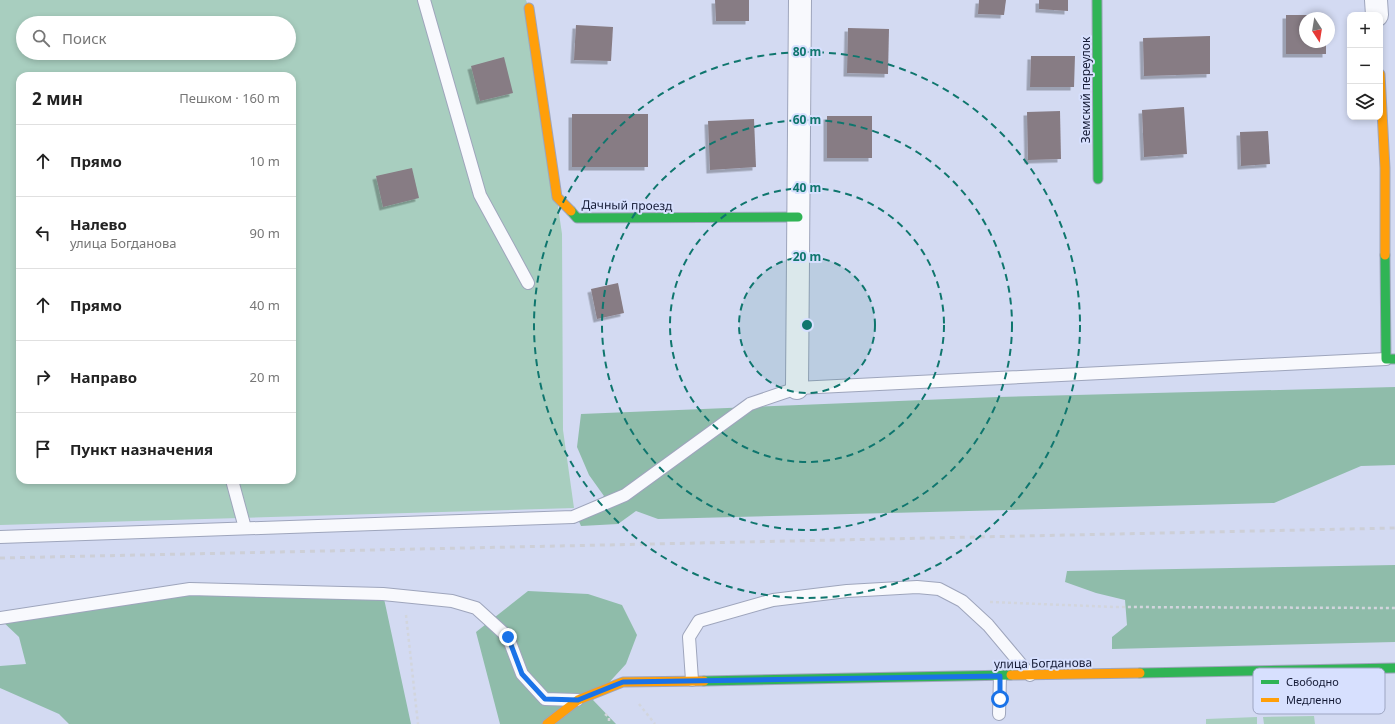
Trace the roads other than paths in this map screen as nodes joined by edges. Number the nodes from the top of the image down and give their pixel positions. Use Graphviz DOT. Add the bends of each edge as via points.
graph roads {
  1 [pos="424,0"];
  2 [pos="800,0"];
  3 [pos="1096,0"];
  4 [pos="1376,0"];
  5 [pos="527,4"];
  6 [pos="1377,12"];
  7 [pos="1381,84"];
  8 [pos="1098,179"];
  9 [pos="798,217"];
  10 [pos="528,283"];
  11 [pos="1390,359"];
  12 [pos="797,388"];
  13 [pos="233,484"];
  14 [pos="245,528"];
  15 [pos="0,536"];
  16 [pos="0,618"];
  17 [pos="1385,668"];
  18 [pos="1395,668"];
  19 [pos="1253,671"];
  20 [pos="1030,675"];
  21 [pos="1000,676"];
  22 [pos="692,680"];
  23 [pos="578,700"];
  24 [pos="999,714"];
  25 [pos="547,724"];
  1 -- 10 [label="lane" via="480,194"];
  2 -- 9 [label="street"];
  3 -- 8 [label="street, Земский переулок"];
  4 -- 6 [label="street"];
  5 -- 9 [label="street, Дачный проезд" via="557,196 577,218"];
  7 -- 11 [label="street"];
  9 -- 12 [label="street"];
  11 -- 12 [label="lane"];
  12 -- 14 [label="lane" via="750,404 625,495 573,517"];
  13 -- 14 [label="lane"];
  14 -- 15 [label="lane"];
  16 -- 23 [label="lane" via="190,589 383,594 452,601 476,608 508,637 522,674 545,699"];
  17 -- 18 [label="street, улица Богданова"];
  19 -- 20 [label="street, улица Богданова"];
  20 -- 21 [label="street, улица Богданова"];
  20 -- 22 [label="lane" via="988,625 962,600 939,589 917,587 847,591 773,600 699,621 689,637"];
  21 -- 22 [label="street, улица Богданова"];
  21 -- 24 [label="lane"];
  22 -- 23 [label="street, улица Богданова" via="623,682"];
  23 -- 25 [label="street, улица Богданова"];
}
